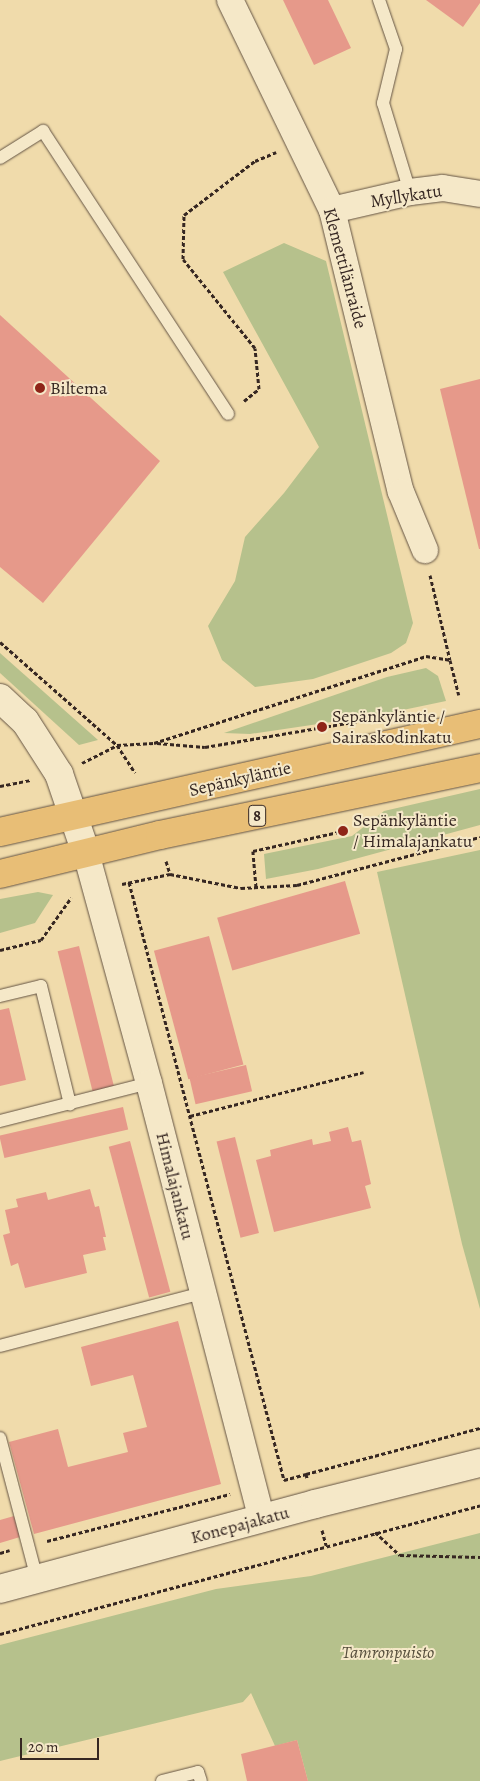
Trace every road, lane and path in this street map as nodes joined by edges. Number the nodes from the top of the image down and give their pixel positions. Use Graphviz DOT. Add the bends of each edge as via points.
graph roads {
  1 [pos="230,0"];
  2 [pos="378,0"];
  3 [pos="299,142"];
  4 [pos="0,158"];
  5 [pos="410,192"];
  6 [pos="480,194"];
  7 [pos="332,210"];
  8 [pos="228,414"];
  9 [pos="425,550"];
  10 [pos="0,642"];
  11 [pos="450,660"];
  12 [pos="459,695"];
  13 [pos="0,698"];
  14 [pos="364,721"];
  15 [pos="480,724"];
  16 [pos="154,743"];
  17 [pos="480,768"];
  18 [pos="74,816"];
  19 [pos="343,831"];
  20 [pos="0,832"];
  21 [pos="480,837"];
  22 [pos="86,853"];
  23 [pos="0,874"];
  24 [pos="129,882"];
  25 [pos="256,887"];
  26 [pos="96,889"];
  27 [pos="0,950"];
  28 [pos="0,996"];
  29 [pos="364,1072"];
  30 [pos="149,1083"];
  31 [pos="70,1104"];
  32 [pos="190,1116"];
  33 [pos="0,1121"];
  34 [pos="202,1293"];
  35 [pos="0,1346"];
  36 [pos="480,1428"];
  37 [pos="0,1438"];
  38 [pos="480,1463"];
  39 [pos="306,1474"];
  40 [pos="284,1480"];
  41 [pos="254,1488"];
  42 [pos="315,1504"];
  43 [pos="480,1505"];
  44 [pos="262,1519"];
  45 [pos="375,1532"];
  46 [pos="326,1545"];
  47 [pos="28,1546"];
  48 [pos="0,1553"];
  49 [pos="480,1557"];
  50 [pos="37,1579"];
  51 [pos="0,1589"];
  52 [pos="0,1634"];
  53 [pos="162,1781"];
  54 [pos="201,1781"];
  1 -- 3 [label="street, Klemettilänraide"];
  2 -- 5 [label="lane" via="396,49 383,103"];
  3 -- 7 [label="street, Klemettilänraide"];
  3 -- 8 [label="path" via="255,161 184,215 183,259 255,348 259,389"];
  4 -- 8 [label="lane" via="43,131"];
  5 -- 6 [label="street, Myllykatu" via="443,188"];
  5 -- 7 [label="street, Myllykatu"];
  7 -- 9 [label="street, Klemettilänraide" via="401,492"];
  9 -- 11 [label="path"];
  10 -- 16 [label="path" via="117,745"];
  11 -- 12 [label="path"];
  11 -- 16 [label="path" via="426,656"];
  13 -- 18 [label="street" via="25,721 44,749 59,774"];
  14 -- 16 [label="path" via="205,747"];
  15 -- 18 [label="main road, Sepänkyläntie / 8"];
  17 -- 22 [label="main road, 8"];
  18 -- 20 [label="main road, Sepänkyläntie / 8"];
  18 -- 22 [label="street"];
  19 -- 25 [label="path" via="253,851"];
  21 -- 25 [label="path" via="297,885"];
  22 -- 23 [label="main road, 8"];
  22 -- 26 [label="street, Himalajankatu"];
  24 -- 25 [label="path" via="170,874 241,888"];
  24 -- 26 [label="path"];
  24 -- 32 [label="path"];
  26 -- 27 [label="path" via="73,895 41,940"];
  26 -- 30 [label="street, Himalajankatu"];
  28 -- 31 [label="lane" via="41,986"];
  29 -- 32 [label="path"];
  30 -- 31 [label="lane"];
  30 -- 34 [label="street, Himalajankatu"];
  31 -- 33 [label="lane"];
  32 -- 40 [label="path"];
  34 -- 35 [label="lane"];
  34 -- 41 [label="street, Himalajankatu"];
  36 -- 39 [label="path"];
  37 -- 47 [label="lane"];
  38 -- 42 [label="street, Konepajakatu"];
  39 -- 40 [label="path"];
  39 -- 42 [label="path"];
  40 -- 41 [label="path"];
  41 -- 44 [label="street, Himalajankatu"];
  41 -- 47 [label="path"];
  42 -- 44 [label="street, Konepajakatu"];
  42 -- 46 [label="path"];
  43 -- 45 [label="path"];
  44 -- 50 [label="street, Konepajakatu"];
  45 -- 46 [label="path"];
  45 -- 49 [label="path" via="400,1555"];
  46 -- 52 [label="path"];
  47 -- 48 [label="path"];
  47 -- 50 [label="lane"];
  50 -- 51 [label="street, Konepajakatu"];
  53 -- 54 [label="lane" via="198,1772"];
}
